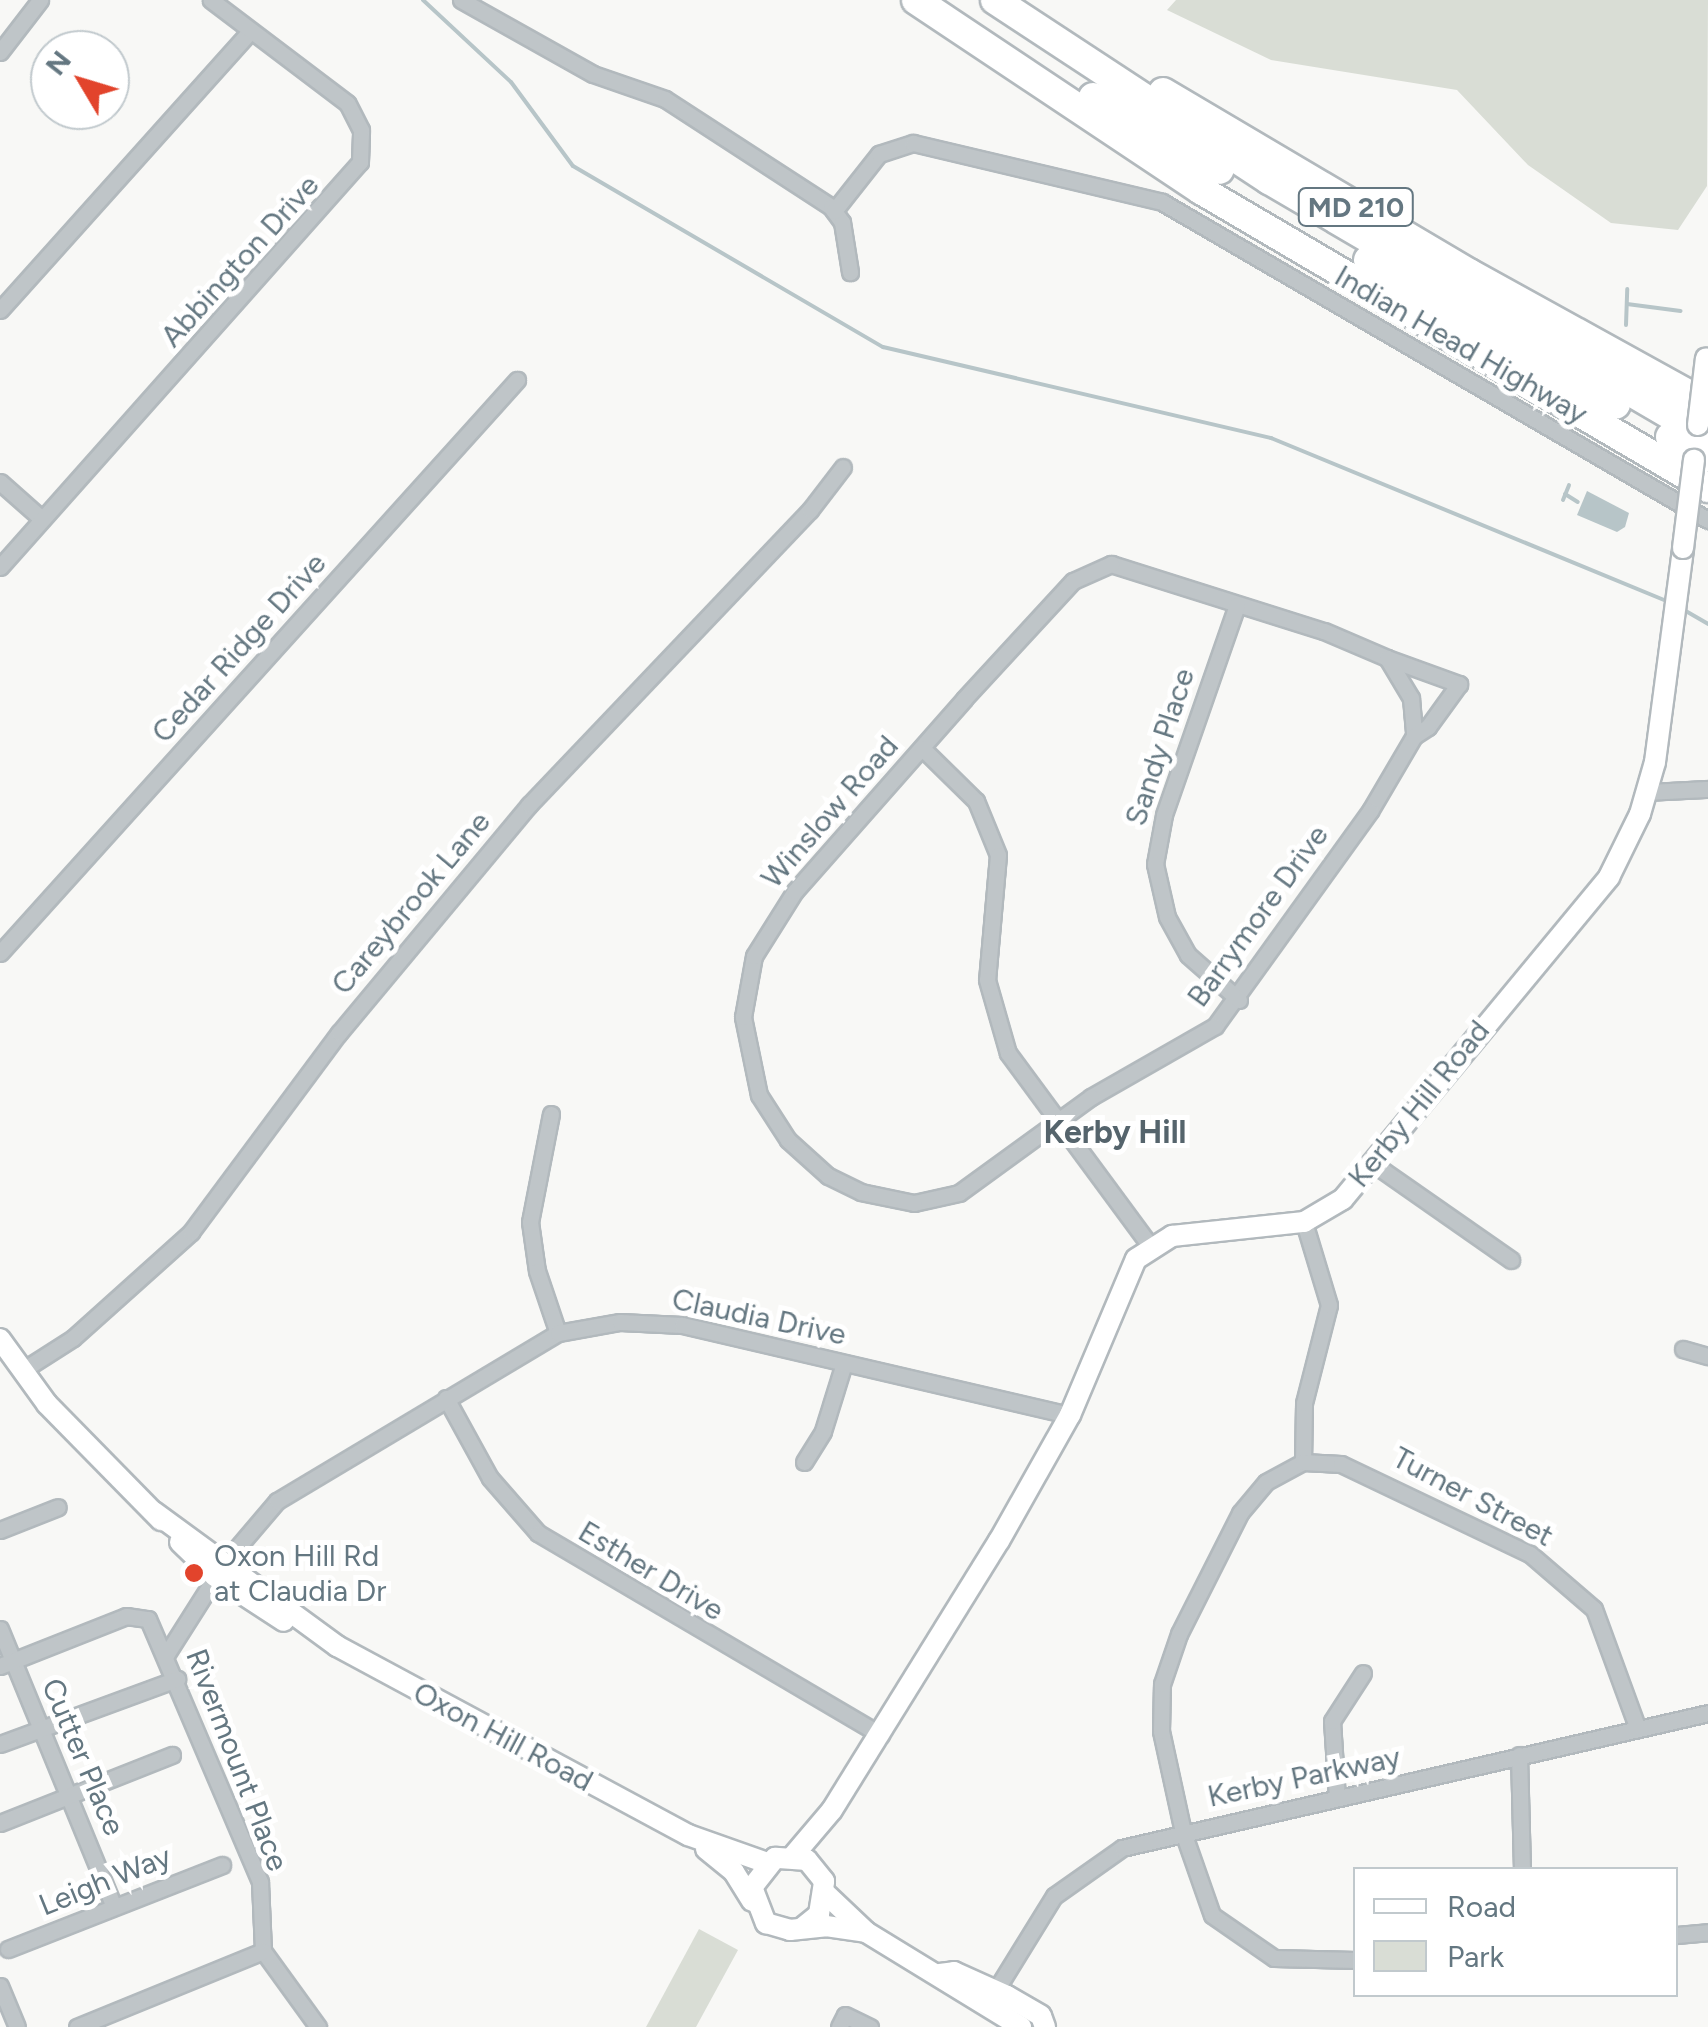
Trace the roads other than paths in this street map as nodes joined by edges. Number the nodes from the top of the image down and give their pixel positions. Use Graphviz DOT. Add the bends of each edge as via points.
graph roads {
  1 [pos="40,0"];
  2 [pos="211,0"];
  3 [pos="462,0"];
  4 [pos="916,0"];
  5 [pos="994,0"];
  6 [pos="1009,0"];
  7 [pos="250,31"];
  8 [pos="0,52"];
  9 [pos="1005,56"];
  10 [pos="834,211"];
  11 [pos="850,272"];
  12 [pos="0,310"];
  13 [pos="1708,355"];
  14 [pos="517,380"];
  15 [pos="1701,438"];
  16 [pos="843,468"];
  17 [pos="0,482"];
  18 [pos="1708,488"];
  19 [pos="42,520"];
  20 [pos="1708,520"];
  21 [pos="0,566"];
  22 [pos="1237,605"];
  23 [pos="1387,658"];
  24 [pos="1459,684"];
  25 [pos="1414,736"];
  26 [pos="922,748"];
  27 [pos="1708,789"];
  28 [pos="1648,792"];
  29 [pos="0,952"];
  30 [pos="1238,1000"];
  31 [pos="551,1114"];
  32 [pos="1058,1123"];
  33 [pos="1375,1165"];
  34 [pos="1304,1222"];
  35 [pos="1151,1246"];
  36 [pos="1511,1260"];
  37 [pos="558,1333"];
  38 [pos="0,1339"];
  39 [pos="1683,1349"];
  40 [pos="1708,1356"];
  41 [pos="844,1364"];
  42 [pos="23,1370"];
  43 [pos="446,1398"];
  44 [pos="1070,1416"];
  45 [pos="804,1462"];
  46 [pos="1303,1462"];
  47 [pos="58,1507"];
  48 [pos="0,1530"];
  49 [pos="220,1569"];
  50 [pos="0,1629"];
  51 [pos="166,1654"];
  52 [pos="6,1664"];
  53 [pos="1363,1674"];
  54 [pos="177,1678"];
  55 [pos="1708,1712"];
  56 [pos="42,1728"];
  57 [pos="1638,1729"];
  58 [pos="881,1735"];
  59 [pos="0,1744"];
  60 [pos="172,1755"];
  61 [pos="1519,1755"];
  62 [pos="69,1796"];
  63 [pos="1337,1798"];
  64 [pos="832,1810"];
  65 [pos="0,1823"];
  66 [pos="1182,1832"];
  67 [pos="688,1836"];
  68 [pos="793,1856"];
  69 [pos="767,1863"];
  70 [pos="222,1865"];
  71 [pos="1522,1867"];
  72 [pos="818,1870"];
  73 [pos="826,1894"];
  74 [pos="752,1902"];
  75 [pos="114,1907"];
  76 [pos="802,1928"];
  77 [pos="866,1932"];
  78 [pos="1708,1932"];
  79 [pos="1678,1935"];
  80 [pos="8,1949"];
  81 [pos="264,1951"];
  82 [pos="1353,1960"];
  83 [pos="0,1986"];
  84 [pos="990,2000"];
  85 [pos="17,2027"];
  86 [pos="77,2027"];
  87 [pos="318,2027"];
  88 [pos="839,2027"];
  89 [pos="870,2027"];
  90 [pos="1021,2027"];
  91 [pos="1044,2027"];
  1 -- 8 [label="street"];
  2 -- 7 [label="street, Abbington Drive"];
  3 -- 10 [label="street" via="593,74 665,99"];
  4 -- 9 [label="highway, Indian Head Highway / MD 210"];
  5 -- 15 [label="highway" via="1269,180"];
  6 -- 15 [label="highway, MD 210" via="1468,274"];
  7 -- 12 [label="street"];
  7 -- 19 [label="street, Abbington Drive" via="347,103 361,130 360,162"];
  9 -- 15 [label="highway" via="1094,97"];
  9 -- 18 [label="highway, Indian Head Highway / MD 210" via="1201,190"];
  10 -- 11 [label="street"];
  10 -- 20 [label="street" via="879,154 912,143 1162,202"];
  13 -- 15 [label="main road, Kerby Hill Road, bridge"];
  14 -- 29 [label="street, Cedar Ridge Drive"];
  15 -- 28 [label="main road, Kerby Hill Road, bridge"];
  16 -- 42 [label="street, Careybrook Lane" via="528,806 339,1034 190,1232 73,1338"];
  17 -- 19 [label="street"];
  19 -- 21 [label="street, Abbington Drive"];
  22 -- 23 [label="street, Winslow Road"];
  22 -- 26 [label="street, Winslow Road" via="1130,568 1093,569 1065,589"];
  22 -- 30 [label="street, Sandy Place" via="1164,814 1155,864 1166,917 1188,955"];
  23 -- 24 [label="street, Winslow Road"];
  23 -- 25 [label="street" via="1412,698"];
  24 -- 25 [label="street, Barrymore Drive"];
  25 -- 30 [label="street, Barrymore Drive" via="1385,790"];
  26 -- 32 [label="street" via="970,792 992,835 998,854 986,932 992,1015 1008,1053"];
  26 -- 32 [label="street, Winslow Road" via="795,891 761,942 743,1017 759,1095 788,1140 828,1176 860,1192 907,1202 971,1186"];
  27 -- 28 [label="street"];
  28 -- 33 [label="main road, Kerby Hill Road" via="1609,877 1469,1040"];
  30 -- 32 [label="street, Barrymore Drive" via="1208,1031 1106,1087"];
  31 -- 37 [label="street" via="530,1222 539,1281"];
  32 -- 35 [label="street"];
  33 -- 34 [label="main road, Kerby Hill Road" via="1343,1199"];
  33 -- 36 [label="street"];
  34 -- 35 [label="main road, Kerby Hill Road" via="1186,1233"];
  34 -- 46 [label="street" via="1328,1305 1304,1403"];
  35 -- 44 [label="main road" via="1124,1279"];
  37 -- 41 [label="street, Claudia Drive" via="620,1322 672,1324"];
  37 -- 43 [label="street, Claudia Drive"];
  38 -- 42 [label="main road, Oxon Hill Road"];
  39 -- 40 [label="street"];
  41 -- 44 [label="street, Claudia Drive"];
  41 -- 45 [label="street" via="823,1431"];
  42 -- 49 [label="main road, Oxon Hill Road" via="47,1404"];
  43 -- 49 [label="street, Claudia Drive" via="277,1501"];
  43 -- 58 [label="street, Esther Drive" via="505,1500 538,1533"];
  44 -- 58 [label="main road"];
  46 -- 57 [label="street, Turner Street" via="1366,1472 1482,1528 1566,1579 1587,1599 1609,1639"];
  46 -- 66 [label="street" via="1249,1499 1171,1654 1160,1716"];
  47 -- 48 [label="street"];
  49 -- 51 [label="street, Claudia Drive"];
  49 -- 67 [label="main road, Oxon Hill Road" via="258,1607"];
  50 -- 52 [label="street, Cutter Place"];
  51 -- 52 [label="street, Rivermount Place" via="148,1619 126,1616"];
  51 -- 54 [label="street, Rivermount Place"];
  52 -- 56 [label="street, Cutter Place"];
  53 -- 63 [label="street" via="1332,1721"];
  54 -- 56 [label="street"];
  54 -- 81 [label="street, Rivermount Place" via="260,1882"];
  55 -- 57 [label="street, Kerby Parkway"];
  56 -- 59 [label="street"];
  56 -- 62 [label="street, Cutter Place"];
  57 -- 61 [label="street, Kerby Parkway"];
  58 -- 64 [label="main road"];
  60 -- 62 [label="street"];
  61 -- 63 [label="street, Kerby Parkway"];
  61 -- 71 [label="street"];
  62 -- 65 [label="street"];
  62 -- 75 [label="street, Cutter Place"];
  63 -- 66 [label="street, Kerby Parkway"];
  64 -- 68 [label="main road"];
  64 -- 72 [label="main road"];
  66 -- 82 [label="street" via="1206,1904 1227,1930 1287,1961"];
  66 -- 84 [label="street, Kerby Parkway" via="1107,1854 1064,1886"];
  67 -- 69 [label="main road, Oxon Hill Road"];
  67 -- 74 [label="main road, Oxon Hill Road" via="734,1872"];
  68 -- 69 [label="main road"];
  68 -- 72 [label="main road"];
  69 -- 74 [label="main road" via="757,1873"];
  70 -- 75 [label="street, Leigh Way"];
  72 -- 73 [label="main road"];
  73 -- 76 [label="main road" via="819,1914"];
  73 -- 77 [label="main road"];
  74 -- 76 [label="main road" via="766,1923"];
  75 -- 80 [label="street, Leigh Way"];
  76 -- 77 [label="main road"];
  77 -- 84 [label="main road"];
  78 -- 79 [label="street"];
  81 -- 86 [label="street"];
  81 -- 87 [label="street"];
  83 -- 85 [label="street"];
  84 -- 90 [label="main road"];
  84 -- 91 [label="main road" via="1041,2016"];
  88 -- 89 [label="street" via="846,2015"];
}
